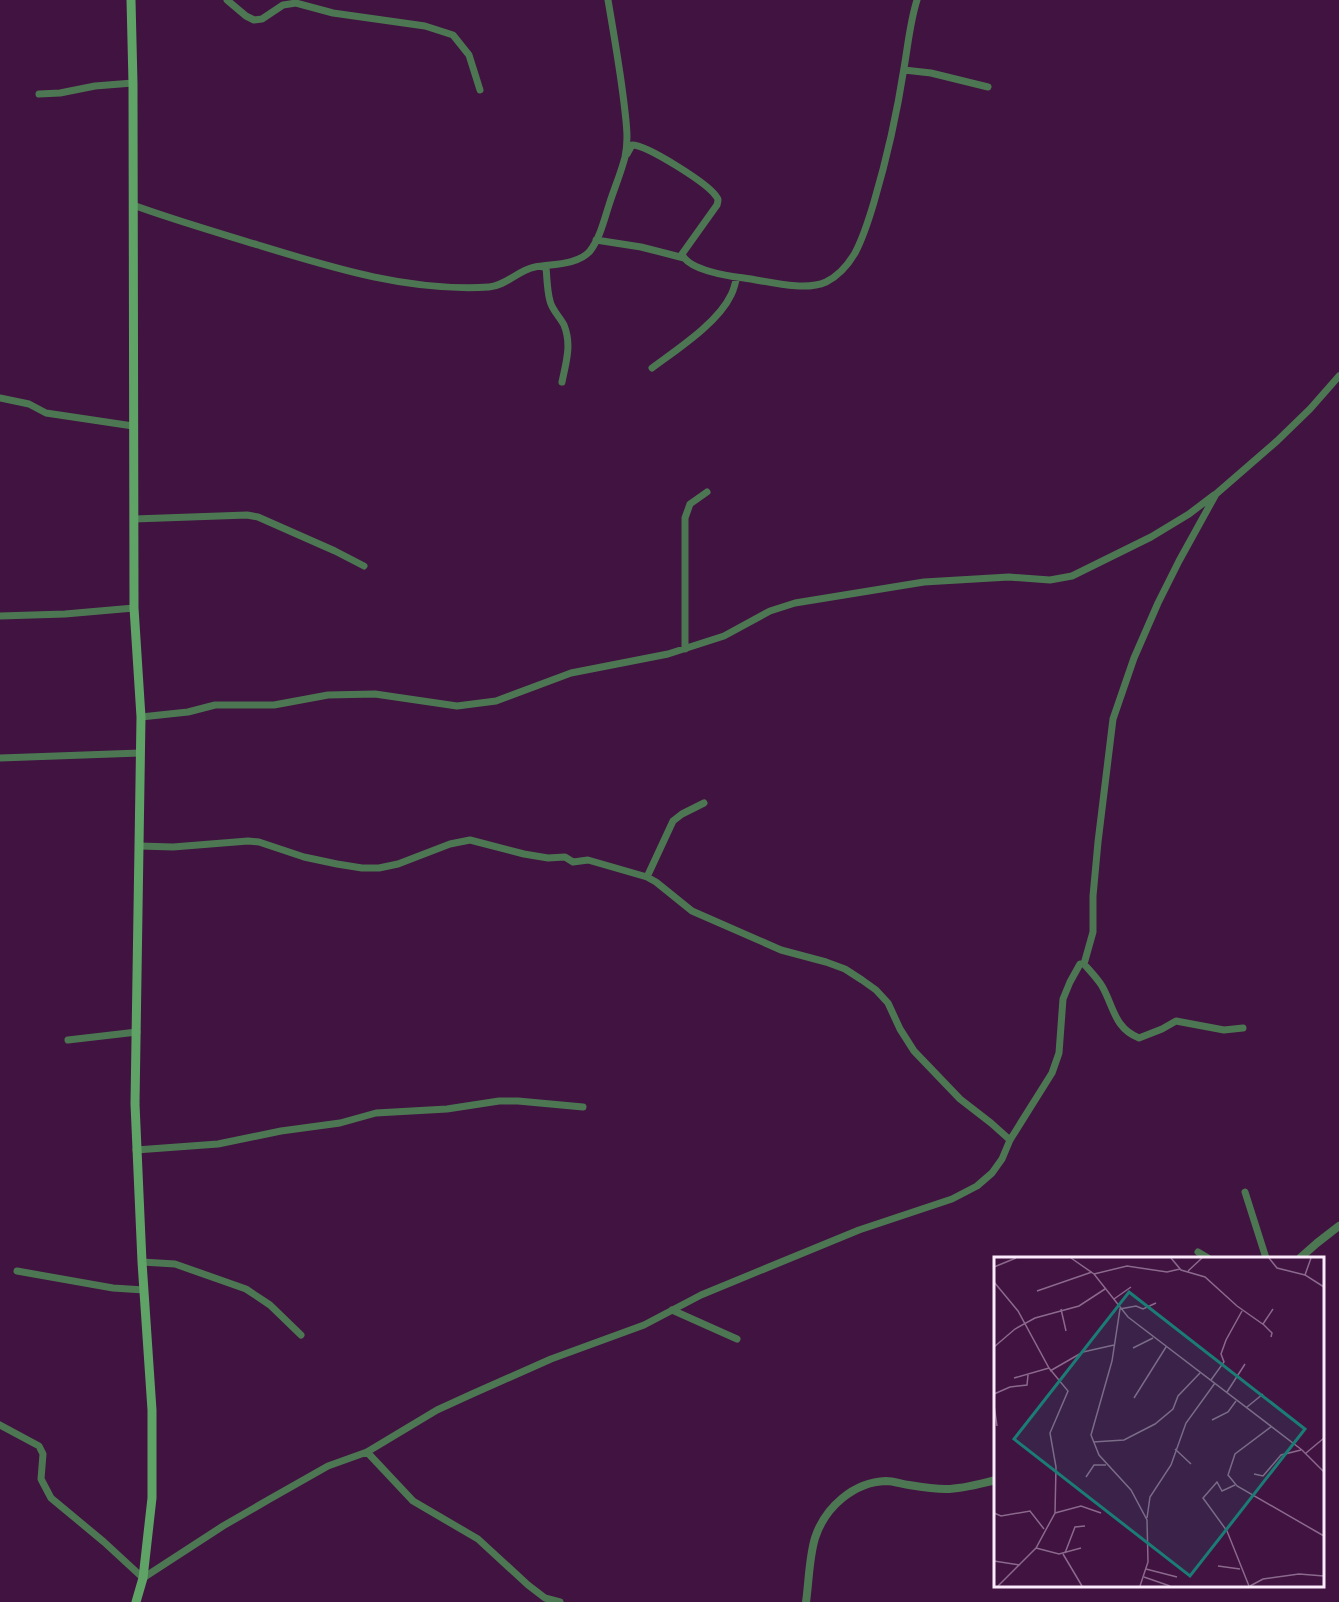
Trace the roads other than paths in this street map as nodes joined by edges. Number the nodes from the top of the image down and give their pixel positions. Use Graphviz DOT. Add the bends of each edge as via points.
graph roads {
  1 [pos="131,0"];
  2 [pos="227,0"];
  3 [pos="608,0"];
  4 [pos="917,0"];
  5 [pos="904,70"];
  6 [pos="133,83"];
  7 [pos="988,87"];
  8 [pos="480,90"];
  9 [pos="39,94"];
  10 [pos="625,157"];
  11 [pos="133,205"];
  12 [pos="596,240"];
  13 [pos="684,258"];
  14 [pos="542,267"];
  15 [pos="737,277"];
  16 [pos="652,368"];
  17 [pos="1339,376"];
  18 [pos="562,382"];
  19 [pos="0,398"];
  20 [pos="133,426"];
  21 [pos="707,492"];
  22 [pos="1216,494"];
  23 [pos="1207,512"];
  24 [pos="1189,514"];
  25 [pos="134,519"];
  26 [pos="364,566"];
  27 [pos="134,608"];
  28 [pos="0,616"];
  29 [pos="685,649"];
  30 [pos="141,717"];
  31 [pos="140,753"];
  32 [pos="0,758"];
  33 [pos="704,803"];
  34 [pos="139,846"];
  35 [pos="646,877"];
  36 [pos="1084,964"];
  37 [pos="1243,1028"];
  38 [pos="136,1032"];
  39 [pos="68,1040"];
  40 [pos="583,1107"];
  41 [pos="1010,1140"];
  42 [pos="136,1150"];
  43 [pos="1245,1192"];
  44 [pos="1339,1226"];
  45 [pos="1198,1252"];
  46 [pos="1206,1257"];
  47 [pos="1266,1257"];
  48 [pos="1301,1257"];
  49 [pos="142,1262"];
  50 [pos="17,1271"];
  51 [pos="144,1290"];
  52 [pos="672,1310"];
  53 [pos="301,1335"];
  54 [pos="737,1339"];
  55 [pos="0,1425"];
  56 [pos="367,1452"];
  57 [pos="994,1480"];
  58 [pos="143,1578"];
  59 [pos="136,1602"];
  60 [pos="560,1602"];
  61 [pos="806,1602"];
  1 -- 6 [label="main road"];
  2 -- 8 [label="street" via="254,20 283,5 296,3 333,13 425,26 453,35 469,56"];
  3 -- 10 [label="street" via="620,67 627,135"];
  4 -- 5 [label="street"];
  5 -- 7 [label="street"];
  5 -- 15 [label="street" via="884,168 856,252 848,263 824,283 805,286"];
  6 -- 9 [label="street"];
  6 -- 11 [label="main road"];
  10 -- 12 [label="street"];
  10 -- 13 [label="street" via="633,145 646,149 702,183 717,198 717,205 684,249"];
  11 -- 14 [label="street" via="305,260 396,281 453,288 492,287 524,270"];
  11 -- 20 [label="main road"];
  12 -- 13 [label="street"];
  12 -- 14 [label="street" via="584,257"];
  13 -- 15 [label="street" via="699,268"];
  14 -- 18 [label="street" via="546,267 549,300 563,323 568,341"];
  15 -- 16 [label="street" via="730,297 715,316"];
  17 -- 22 [label="street" via="1277,441"];
  19 -- 20 [label="street" via="29,404 46,413"];
  20 -- 25 [label="main road"];
  21 -- 29 [label="street" via="690,504 685,518"];
  22 -- 23 [label="street"];
  22 -- 24 [label="street"];
  23 -- 24 [label="street"];
  23 -- 36 [label="street" via="1158,603 1113,719 1098,842 1093,932"];
  24 -- 29 [label="street" via="1072,576 1050,580 924,582 795,603 770,611 724,636"];
  25 -- 26 [label="street" via="247,515"];
  25 -- 27 [label="main road"];
  27 -- 28 [label="street"];
  27 -- 30 [label="main road"];
  29 -- 30 [label="street" via="571,673 496,701 476,704 457,706 375,694 328,695 274,705 215,705"];
  30 -- 31 [label="main road"];
  31 -- 32 [label="street"];
  31 -- 34 [label="main road"];
  33 -- 35 [label="street" via="673,821"];
  34 -- 35 [label="street" via="259,842 304,857 379,868 470,840 524,854 565,857 573,862 588,860"];
  34 -- 38 [label="main road"];
  35 -- 41 [label="street" via="692,911 781,950 845,969 876,990 888,1003 914,1051 960,1099"];
  36 -- 37 [label="street" via="1102,985 1118,1022 1139,1038 1176,1021 1224,1030"];
  36 -- 41 [label="street" via="1080,964 1064,999 1059,1053 1052,1073"];
  38 -- 39 [label="street"];
  38 -- 42 [label="main road"];
  40 -- 42 [label="street" via="499,1101 376,1113 218,1144"];
  41 -- 52 [label="street" via="992,1173 952,1199 859,1230"];
  42 -- 49 [label="main road"];
  43 -- 47 [label="street"];
  44 -- 48 [label="street"];
  45 -- 46 [label="street"];
  49 -- 51 [label="main road"];
  49 -- 53 [label="street" via="175,1264 246,1289 270,1305"];
  50 -- 51 [label="street"];
  51 -- 58 [label="main road" via="152,1410 152,1498"];
  52 -- 54 [label="street"];
  52 -- 56 [label="street" via="437,1410"];
  55 -- 58 [label="street" via="39,1446 43,1454 41,1479 51,1498"];
  56 -- 58 [label="street" via="328,1466 223,1526"];
  56 -- 60 [label="street" via="413,1501 478,1539 528,1586 545,1598"];
  57 -- 61 [label="street" via="945,1489 870,1482 849,1493 833,1506 815,1538"];
  58 -- 59 [label="main road"];
}
